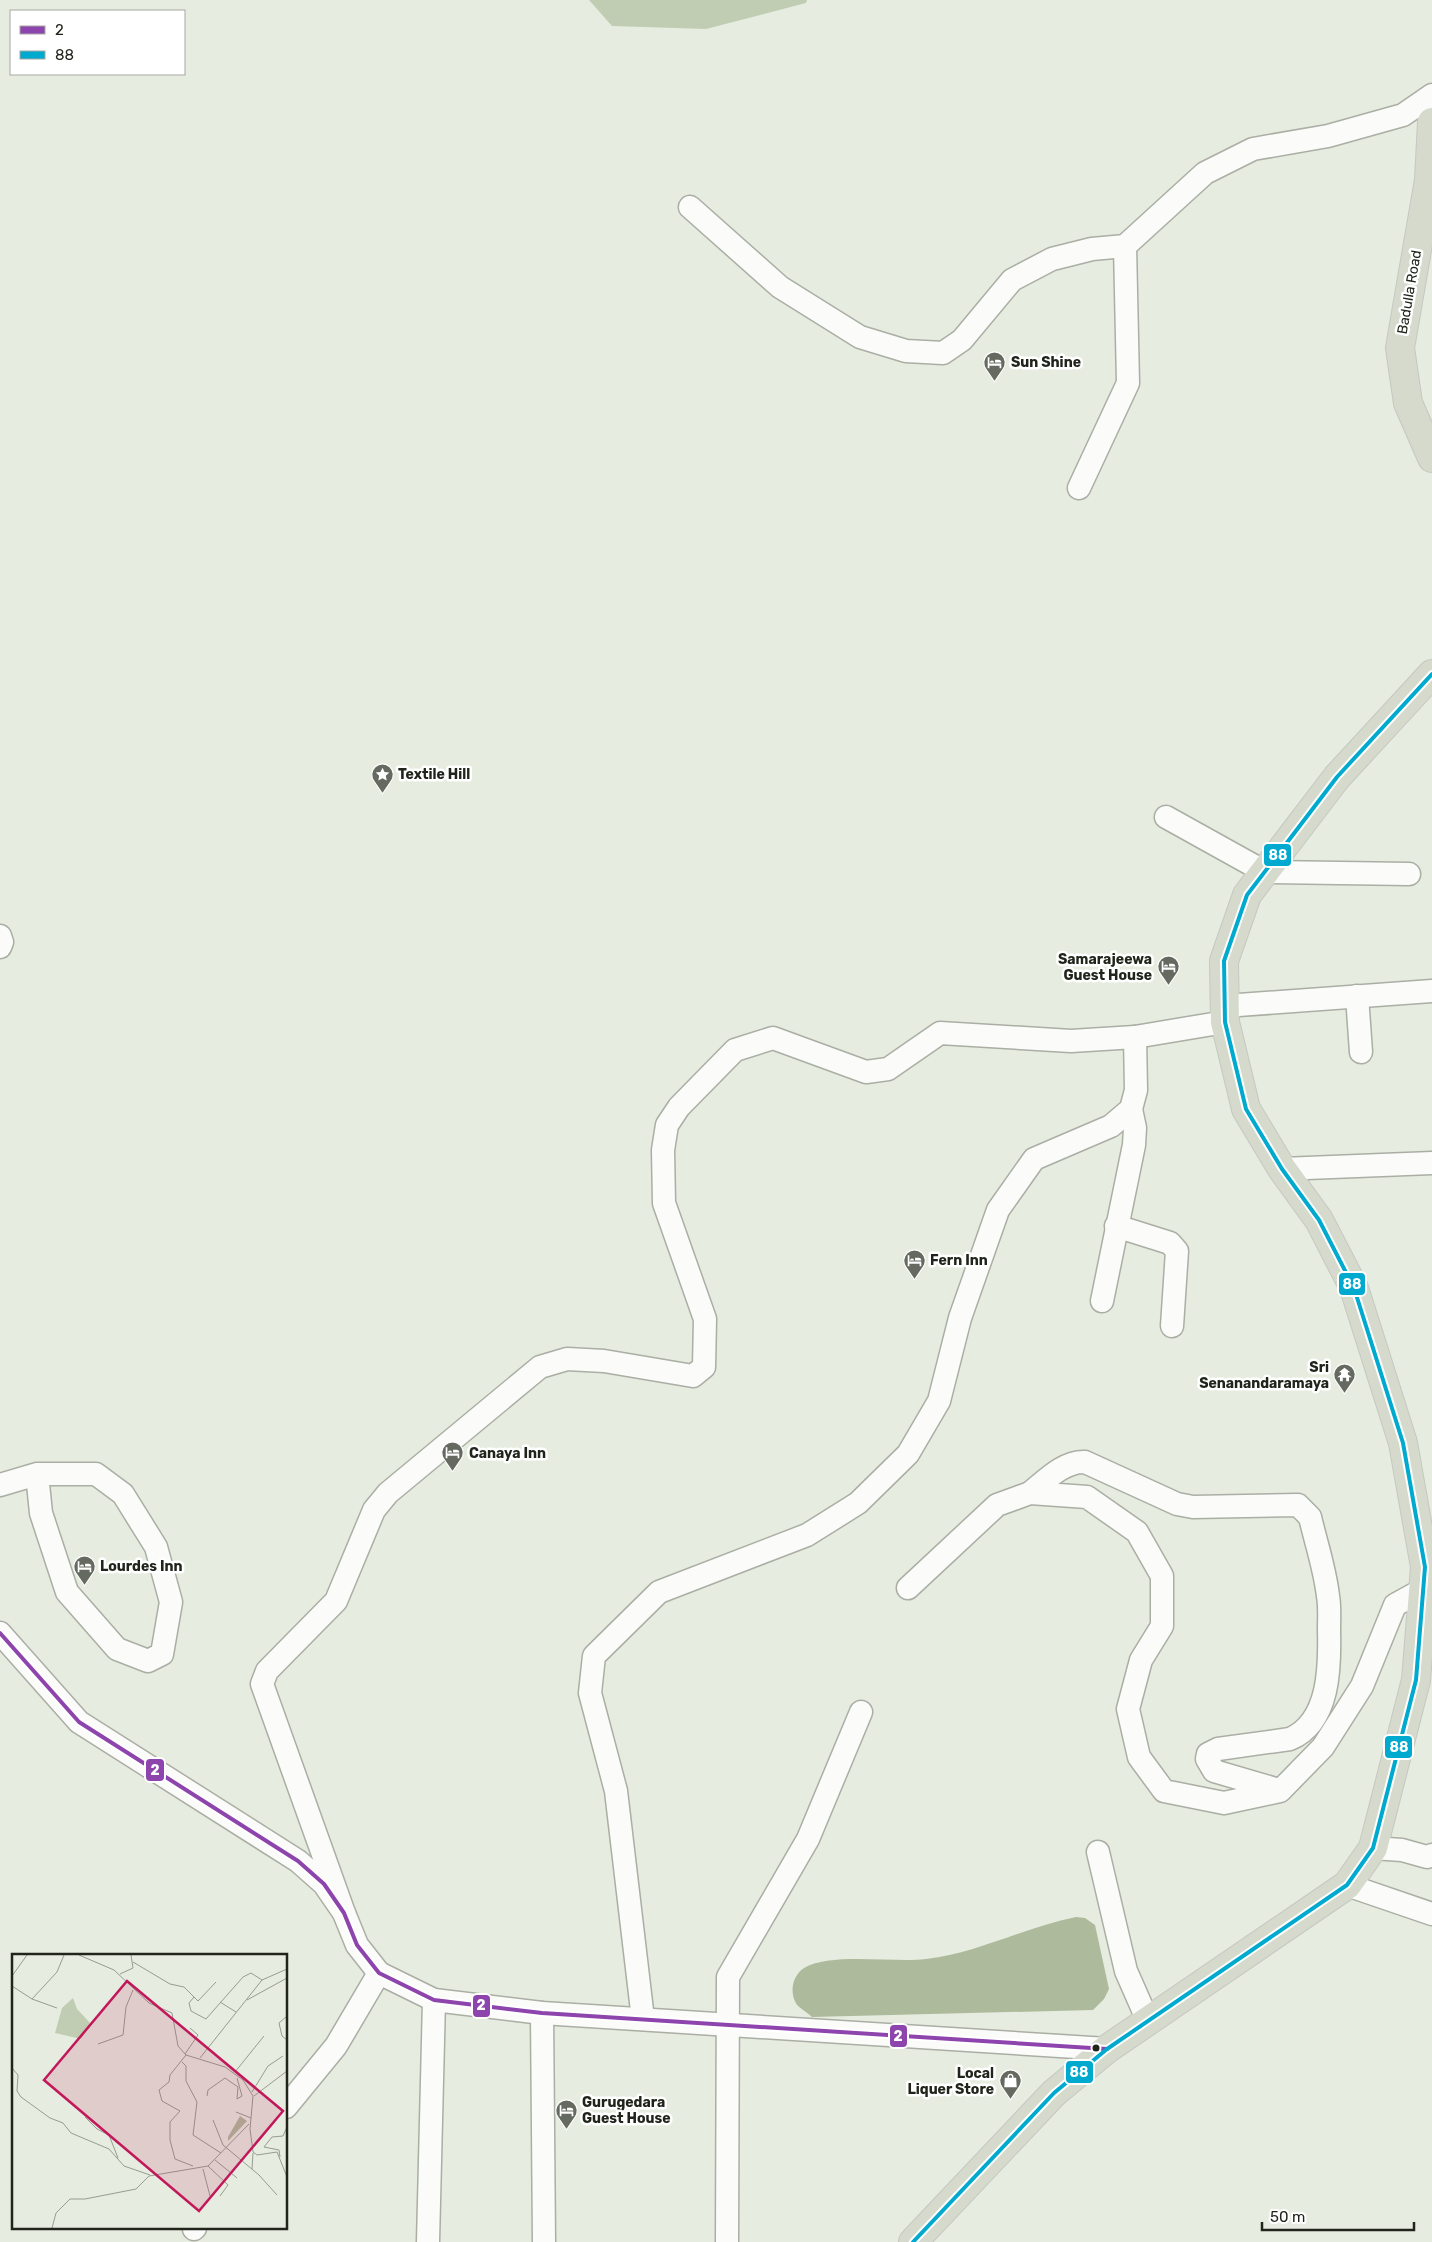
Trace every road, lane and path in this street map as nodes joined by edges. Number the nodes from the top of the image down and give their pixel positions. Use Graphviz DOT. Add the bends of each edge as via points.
graph roads {
  1 [pos="1432,95"];
  2 [pos="1432,122"];
  3 [pos="690,207"];
  4 [pos="1125,246"];
  5 [pos="1432,458"];
  6 [pos="1078,488"];
  7 [pos="1432,674"];
  8 [pos="1166,817"];
  9 [pos="1265,872"];
  10 [pos="1409,874"];
  11 [pos="0,936"];
  12 [pos="0,947"];
  13 [pos="1432,991"];
  14 [pos="1357,996"];
  15 [pos="1225,1014"];
  16 [pos="1135,1037"];
  17 [pos="1361,1052"];
  18 [pos="1131,1108"];
  19 [pos="1432,1163"];
  20 [pos="1282,1169"];
  21 [pos="1116,1226"];
  22 [pos="1102,1301"];
  23 [pos="1172,1326"];
  24 [pos="37,1474"];
  25 [pos="0,1485"];
  26 [pos="1030,1493"];
  27 [pos="1427,1574"];
  28 [pos="908,1588"];
  29 [pos="0,1633"];
  30 [pos="861,1712"];
  31 [pos="1280,1791"];
  32 [pos="1373,1848"];
  33 [pos="1098,1852"];
  34 [pos="1432,1855"];
  35 [pos="1346,1885"];
  36 [pos="344,1912"];
  37 [pos="1432,1914"];
  38 [pos="379,1973"];
  39 [pos="434,2000"];
  40 [pos="542,2013"];
  41 [pos="643,2018"];
  42 [pos="1148,2022"];
  43 [pos="727,2026"];
  44 [pos="1107,2049"];
  45 [pos="288,2105"];
  46 [pos="428,2242"];
  47 [pos="544,2242"];
  48 [pos="727,2242"];
  49 [pos="912,2242"];
  1 -- 4 [label="street" via="1403,116 1328,136 1253,149 1205,173"];
  2 -- 5 [label="highway, Badulla Road" via="1429,180 1400,348 1408,403"];
  3 -- 4 [label="street" via="780,287 860,337 906,351 943,353 962,340 1012,280 1052,259 1092,249"];
  4 -- 6 [label="street" via="1128,383"];
  7 -- 9 [label="highway" via="1337,777"];
  8 -- 9 [label="street"];
  9 -- 10 [label="street"];
  9 -- 15 [label="highway" via="1247,895 1224,961"];
  11 -- 12 [label="street"];
  13 -- 14 [label="street"];
  14 -- 15 [label="street"];
  14 -- 17 [label="street"];
  15 -- 16 [label="street"];
  15 -- 20 [label="highway" via="1246,1109"];
  16 -- 18 [label="street" via="1136,1090"];
  16 -- 36 [label="street" via="1071,1041 940,1033 888,1069 866,1072 773,1038 735,1050 679,1107 667,1125 663,1150 664,1203 705,1319 704,1367 692,1376 604,1361 567,1359 540,1366 388,1493 374,1510 336,1601 268,1671 262,1684"];
  18 -- 21 [label="street" via="1134,1145"];
  18 -- 41 [label="street" via="1111,1126 1034,1159 998,1210 960,1318 939,1401 908,1454 858,1503 807,1536 659,1592 594,1656 590,1693 616,1791"];
  19 -- 20 [label="street"];
  20 -- 27 [label="highway" via="1319,1220 1354,1288 1403,1443"];
  21 -- 22 [label="street"];
  21 -- 23 [label="street" via="1175,1246"];
  24 -- 24 [label="street" via="41,1513 67,1592 117,1649 148,1661 162,1654 171,1602 156,1547 124,1494 96,1474"];
  24 -- 25 [label="street"];
  26 -- 28 [label="street" via="997,1505"];
  26 -- 31 [label="street" via="1087,1497 1137,1532 1162,1576 1162,1626 1141,1660 1128,1709 1139,1757 1164,1791 1224,1803"];
  26 -- 31 [label="street" via="1066,1465 1086,1462 1177,1504 1193,1507 1298,1505 1306,1511 1328,1596 1330,1662 1324,1694 1313,1720 1298,1736 1218,1749 1208,1754 1207,1759 1214,1771"];
  27 -- 31 [label="street" via="1395,1605 1362,1686 1323,1747"];
  27 -- 32 [label="highway" via="1416,1680"];
  29 -- 36 [label="street" via="79,1722 298,1861 324,1884"];
  30 -- 43 [label="street" via="808,1839 728,1977"];
  32 -- 34 [label="street" via="1402,1850 1426,1857"];
  32 -- 35 [label="highway"];
  33 -- 42 [label="street" via="1126,1971"];
  35 -- 37 [label="street"];
  35 -- 42 [label="highway"];
  36 -- 38 [label="street" via="357,1945"];
  38 -- 39 [label="street"];
  38 -- 45 [label="street" via="336,2046"];
  39 -- 40 [label="street"];
  39 -- 46 [label="street"];
  40 -- 41 [label="street"];
  40 -- 47 [label="street"];
  41 -- 43 [label="street"];
  42 -- 44 [label="highway"];
  43 -- 44 [label="street"];
  43 -- 48 [label="street"];
  44 -- 49 [label="highway" via="1054,2093"];
}
